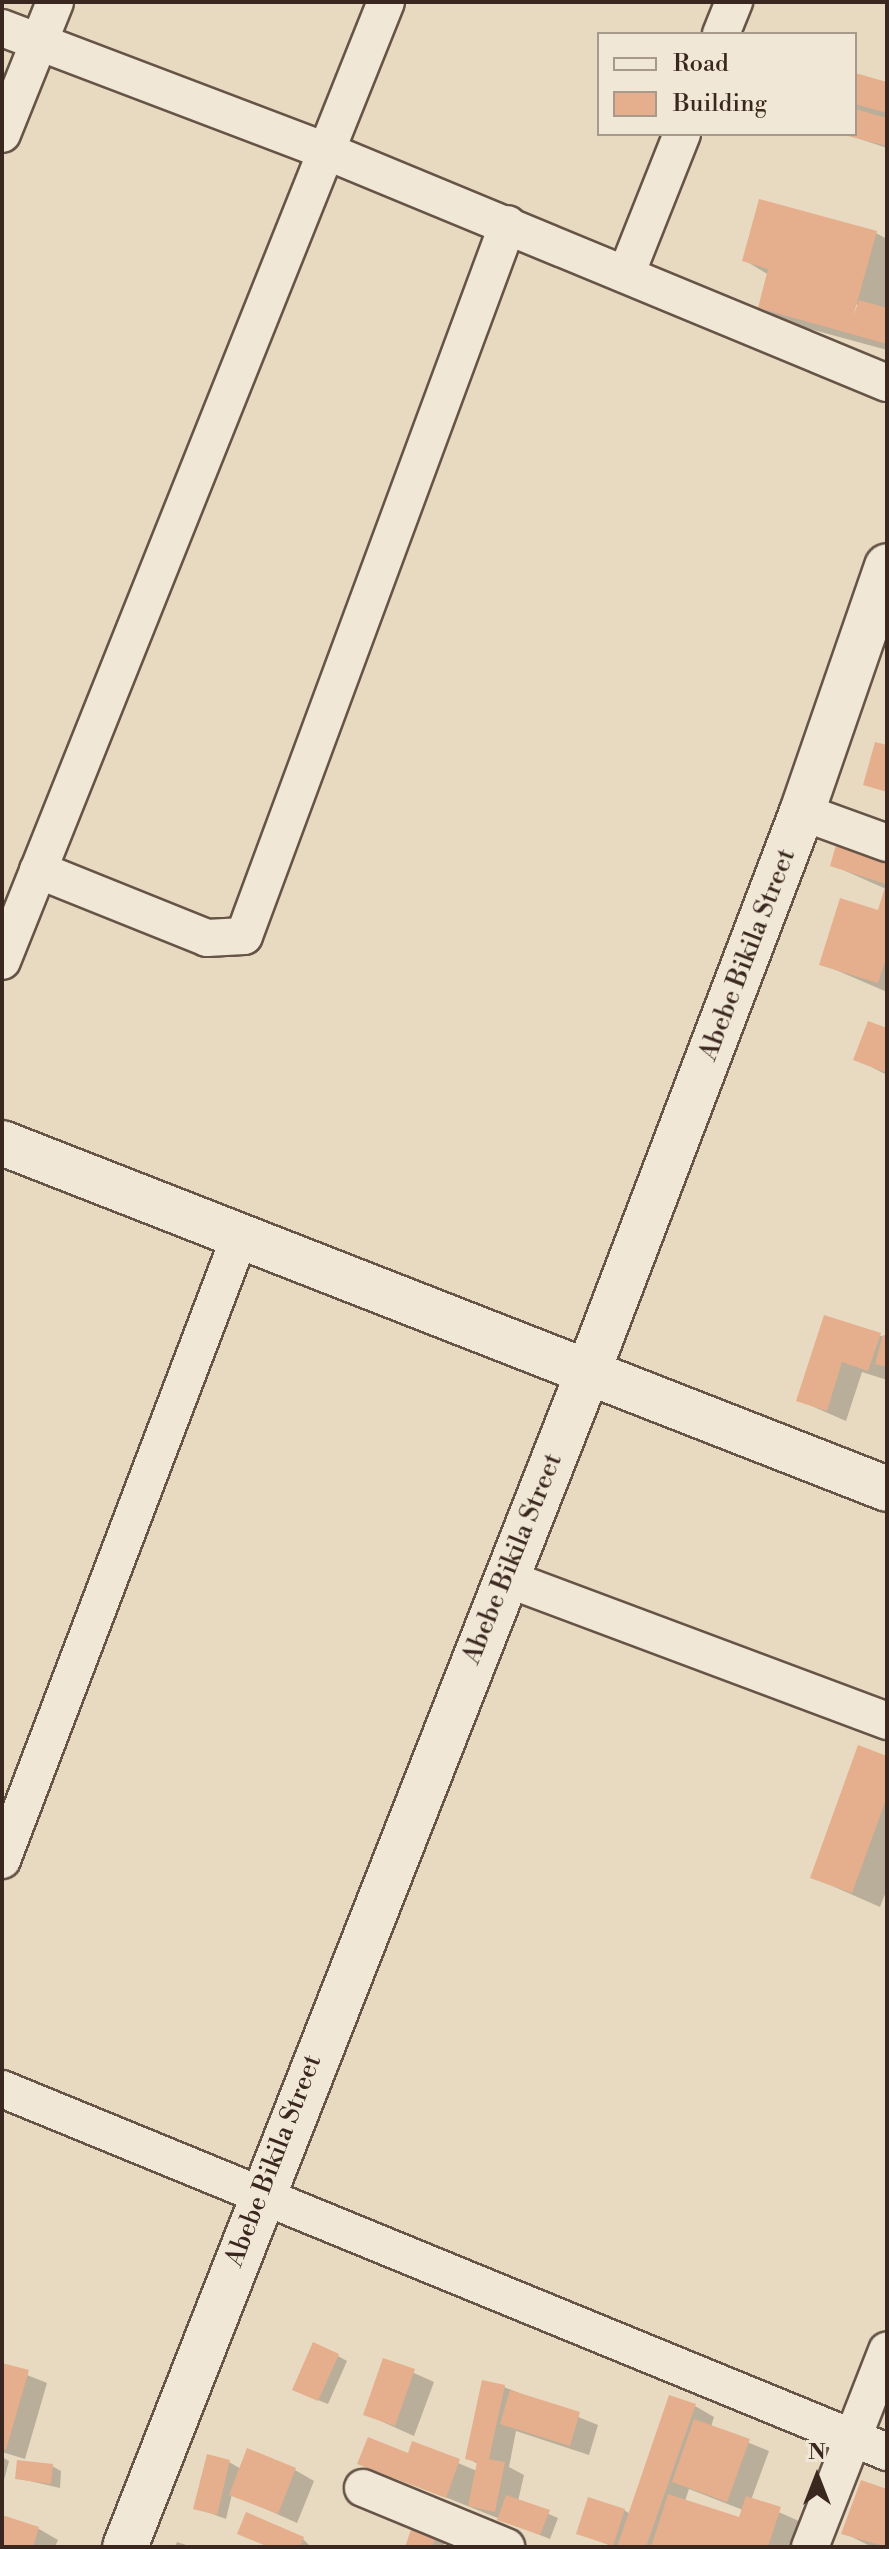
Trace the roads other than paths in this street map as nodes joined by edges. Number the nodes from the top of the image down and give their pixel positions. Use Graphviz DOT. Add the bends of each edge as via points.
graph roads {
  1 [pos="55,2"];
  2 [pos="386,2"];
  3 [pos="734,2"];
  4 [pos="2,28"];
  5 [pos="722,32"];
  6 [pos="40,41"];
  7 [pos="2,134"];
  8 [pos="681,136"];
  9 [pos="326,151"];
  10 [pos="508,224"];
  11 [pos="627,272"];
  12 [pos="887,383"];
  13 [pos="887,566"];
  14 [pos="802,812"];
  15 [pos="887,843"];
  16 [pos="38,870"];
  17 [pos="2,961"];
  18 [pos="2,1143"];
  19 [pos="240,1236"];
  20 [pos="588,1372"];
  21 [pos="887,1489"];
  22 [pos="505,1578"];
  23 [pos="887,1721"];
  24 [pos="2,1860"];
  25 [pos="2,2089"];
  26 [pos="260,2195"];
  27 [pos="887,2351"];
  28 [pos="853,2439"];
  29 [pos="887,2452"];
  30 [pos="363,2488"];
  31 [pos="125,2547"];
  32 [pos="506,2547"];
  33 [pos="810,2547"];
  1 -- 6 [label="street"];
  2 -- 9 [label="street"];
  3 -- 5 [label="street"];
  4 -- 6 [label="street"];
  6 -- 7 [label="street"];
  6 -- 9 [label="street"];
  8 -- 11 [label="street"];
  9 -- 10 [label="street"];
  9 -- 16 [label="street"];
  10 -- 11 [label="street"];
  10 -- 16 [label="street" via="244,936 207,938"];
  11 -- 12 [label="street"];
  13 -- 14 [label="main road, Abebe Bikila Street"];
  14 -- 15 [label="street"];
  14 -- 20 [label="main road, Abebe Bikila Street"];
  16 -- 17 [label="street"];
  18 -- 19 [label="main road"];
  19 -- 20 [label="main road"];
  19 -- 24 [label="street"];
  20 -- 21 [label="main road"];
  20 -- 22 [label="main road, Abebe Bikila Street"];
  22 -- 23 [label="street"];
  22 -- 26 [label="main road, Abebe Bikila Street"];
  25 -- 26 [label="street"];
  26 -- 28 [label="street"];
  26 -- 31 [label="main road, Abebe Bikila Street"];
  27 -- 28 [label="street"];
  28 -- 29 [label="street"];
  28 -- 33 [label="street"];
  30 -- 32 [label="street"];
}
